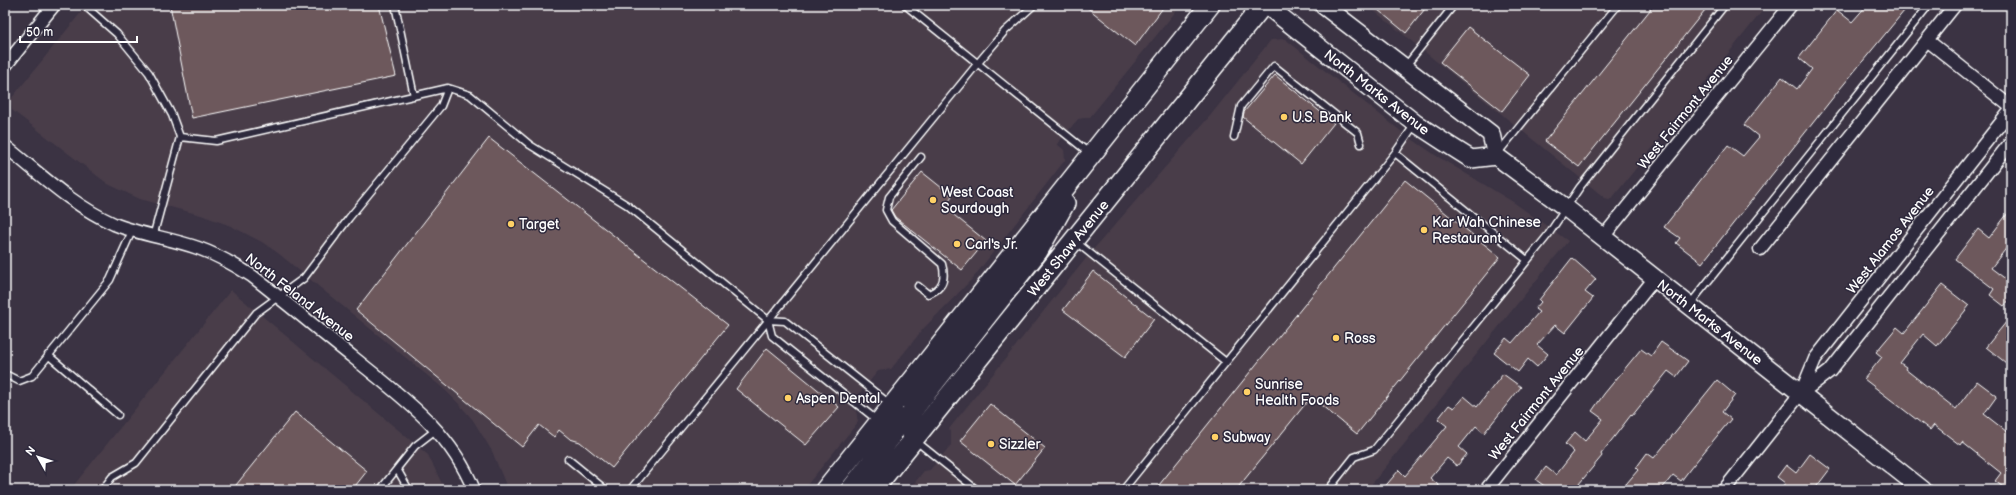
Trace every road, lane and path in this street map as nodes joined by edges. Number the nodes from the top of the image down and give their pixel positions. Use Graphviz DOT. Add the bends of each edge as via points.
graph roads {
  1 [pos="54,5"];
  2 [pos="84,5"];
  3 [pos="395,5"];
  4 [pos="905,5"];
  5 [pos="1034,5"];
  6 [pos="1210,5"];
  7 [pos="1263,5"];
  8 [pos="1266,5"];
  9 [pos="1323,5"];
  10 [pos="1454,5"];
  11 [pos="1618,5"];
  12 [pos="1725,5"];
  13 [pos="1791,5"];
  14 [pos="1929,5"];
  15 [pos="1955,5"];
  16 [pos="1927,40"];
  17 [pos="978,63"];
  18 [pos="5,66"];
  19 [pos="1404,68"];
  20 [pos="448,88"];
  21 [pos="414,96"];
  22 [pos="2011,108"];
  23 [pos="1415,123"];
  24 [pos="180,137"];
  25 [pos="1234,137"];
  26 [pos="2011,142"];
  27 [pos="1361,144"];
  28 [pos="5,146"];
  29 [pos="1395,153"];
  30 [pos="1091,154"];
  31 [pos="1496,156"];
  32 [pos="921,157"];
  33 [pos="1566,208"];
  34 [pos="132,231"];
  35 [pos="153,236"];
  36 [pos="1603,237"];
  37 [pos="1074,241"];
  38 [pos="1760,248"];
  39 [pos="1527,260"];
  40 [pos="1655,278"];
  41 [pos="918,286"];
  42 [pos="278,296"];
  43 [pos="1689,305"];
  44 [pos="768,320"];
  45 [pos="48,355"];
  46 [pos="1226,362"];
  47 [pos="5,374"];
  48 [pos="1800,394"];
  49 [pos="892,406"];
  50 [pos="118,415"];
  51 [pos="880,422"];
  52 [pos="437,429"];
  53 [pos="914,439"];
  54 [pos="568,459"];
  55 [pos="397,468"];
  56 [pos="102,490"];
  57 [pos="380,490"];
  58 [pos="409,490"];
  59 [pos="474,490"];
  60 [pos="606,490"];
  61 [pos="630,490"];
  62 [pos="825,490"];
  63 [pos="850,490"];
  64 [pos="872,490"];
  65 [pos="977,490"];
  66 [pos="1123,490"];
  67 [pos="1328,490"];
  68 [pos="1486,490"];
  69 [pos="1724,490"];
  70 [pos="1923,490"];
  1 -- 18 [label="street"];
  2 -- 24 [label="lane" via="117,34 149,73 172,115"];
  3 -- 21 [label="lane"];
  4 -- 17 [label="lane"];
  5 -- 17 [label="lane" via="1004,31"];
  6 -- 30 [label="main road"];
  7 -- 37 [label="main road, West Shaw Avenue"];
  8 -- 23 [label="main road, North Marks Avenue"];
  9 -- 19 [label="main road"];
  10 -- 19 [label="lane"];
  11 -- 31 [label="lane"];
  12 -- 33 [label="lane"];
  13 -- 36 [label="street, West Fairmont Avenue"];
  14 -- 43 [label="lane"];
  15 -- 16 [label="street"];
  16 -- 22 [label="street"];
  16 -- 38 [label="street"];
  17 -- 30 [label="lane"];
  17 -- 44 [label="lane"];
  19 -- 31 [label="main road" via="1491,134"];
  20 -- 21 [label="lane"];
  20 -- 42 [label="lane" via="441,106 349,218 304,278"];
  20 -- 44 [label="lane" via="470,95 530,145 621,201"];
  21 -- 24 [label="lane" via="216,141"];
  22 -- 48 [label="street, West Alamos Avenue" via="1815,359"];
  23 -- 29 [label="lane"];
  23 -- 31 [label="main road, North Marks Avenue" via="1471,159"];
  24 -- 35 [label="lane"];
  25 -- 27 [label="lane" via="1241,106 1274,66 1358,133"];
  26 -- 48 [label="street, West Alamos Avenue" via="1830,371"];
  28 -- 34 [label="street, North Feland Avenue" via="87,209"];
  29 -- 39 [label="lane"];
  29 -- 46 [label="lane"];
  30 -- 49 [label="main road"];
  30 -- 53 [label="main road" via="1038,251 912,411 908,425"];
  31 -- 33 [label="main road, North Marks Avenue"];
  32 -- 41 [label="lane" via="889,197 886,210 892,221 942,264 944,281 940,288 928,294"];
  33 -- 36 [label="main road, North Marks Avenue"];
  33 -- 39 [label="lane"];
  34 -- 35 [label="street, North Feland Avenue"];
  34 -- 45 [label="lane" via="110,280"];
  35 -- 42 [label="street, North Feland Avenue" via="198,248 222,258"];
  36 -- 40 [label="main road, North Marks Avenue"];
  37 -- 46 [label="lane"];
  37 -- 53 [label="main road, West Shaw Avenue"];
  39 -- 67 [label="lane" via="1374,450 1354,457"];
  40 -- 43 [label="main road, North Marks Avenue"];
  40 -- 68 [label="street, West Fairmont Avenue"];
  42 -- 52 [label="street, North Feland Avenue" via="420,412"];
  42 -- 56 [label="lane" via="256,313 136,463 112,478"];
  43 -- 48 [label="main road, North Marks Avenue"];
  44 -- 49 [label="lane" via="785,321"];
  44 -- 51 [label="lane" via="772,336"];
  44 -- 61 [label="lane"];
  45 -- 47 [label="lane" via="32,376 19,381"];
  45 -- 50 [label="lane"];
  46 -- 66 [label="lane"];
  48 -- 69 [label="street, West Alamos Avenue"];
  48 -- 70 [label="main road, North Marks Avenue"];
  49 -- 51 [label="main road"];
  49 -- 63 [label="main road" via="896,421 891,437"];
  51 -- 62 [label="main road"];
  52 -- 55 [label="lane" via="415,446"];
  52 -- 59 [label="street, North Feland Avenue" via="456,454"];
  53 -- 64 [label="main road, West Shaw Avenue"];
  53 -- 65 [label="lane"];
  54 -- 60 [label="lane"];
  55 -- 57 [label="lane"];
  55 -- 58 [label="lane"];
}
